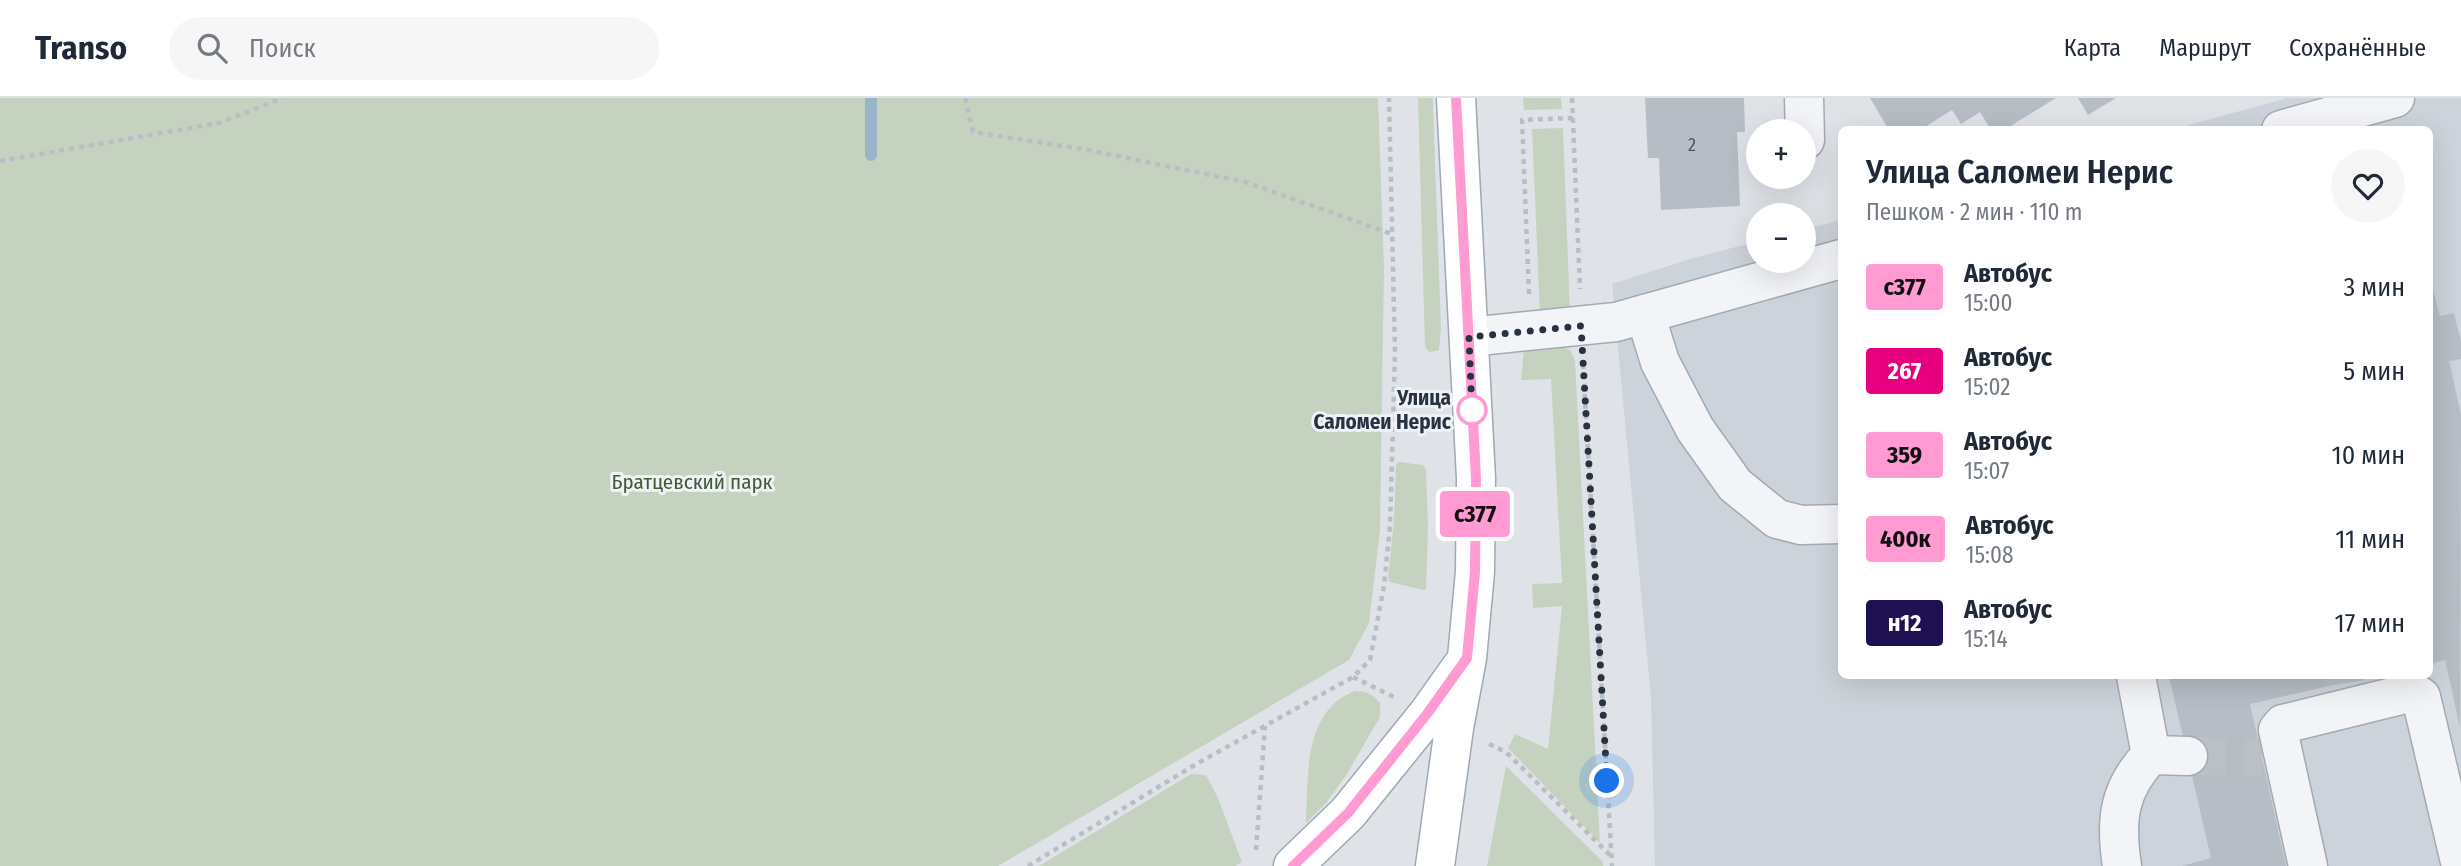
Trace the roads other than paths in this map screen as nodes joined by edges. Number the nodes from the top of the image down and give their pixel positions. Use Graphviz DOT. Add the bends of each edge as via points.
graph roads {
  1 [pos="1456,98"];
  2 [pos="1804,98"];
  3 [pos="2395,98"];
  4 [pos="1804,119"];
  5 [pos="2295,126"];
  6 [pos="1838,260"];
  7 [pos="1645,314"];
  8 [pos="1469,337"];
  9 [pos="1838,524"];
  10 [pos="1467,658"];
  11 [pos="2137,679"];
  12 [pos="2118,865"];
  13 [pos="1293,866"];
  14 [pos="1435,866"];
  15 [pos="2308,866"];
  16 [pos="2460,866"];
  1 -- 8 [label="main road"];
  2 -- 4 [label="lane"];
  3 -- 5 [label="lane"];
  6 -- 7 [label="lane"];
  7 -- 8 [label="lane" via="1616,322"];
  7 -- 9 [label="lane" via="1666,374 1696,429 1735,485 1777,519 1801,525"];
  8 -- 10 [label="main road" via="1476,478 1475,572"];
  10 -- 13 [label="main road" via="1348,813"];
  10 -- 14 [label="main road"];
  11 -- 12 [label="lane" via="2169,755 2136,771 2123,794"];
  15 -- 16 [label="lane" via="2273,757 2278,730 2348,696 2413,692 2421,697"];
}
